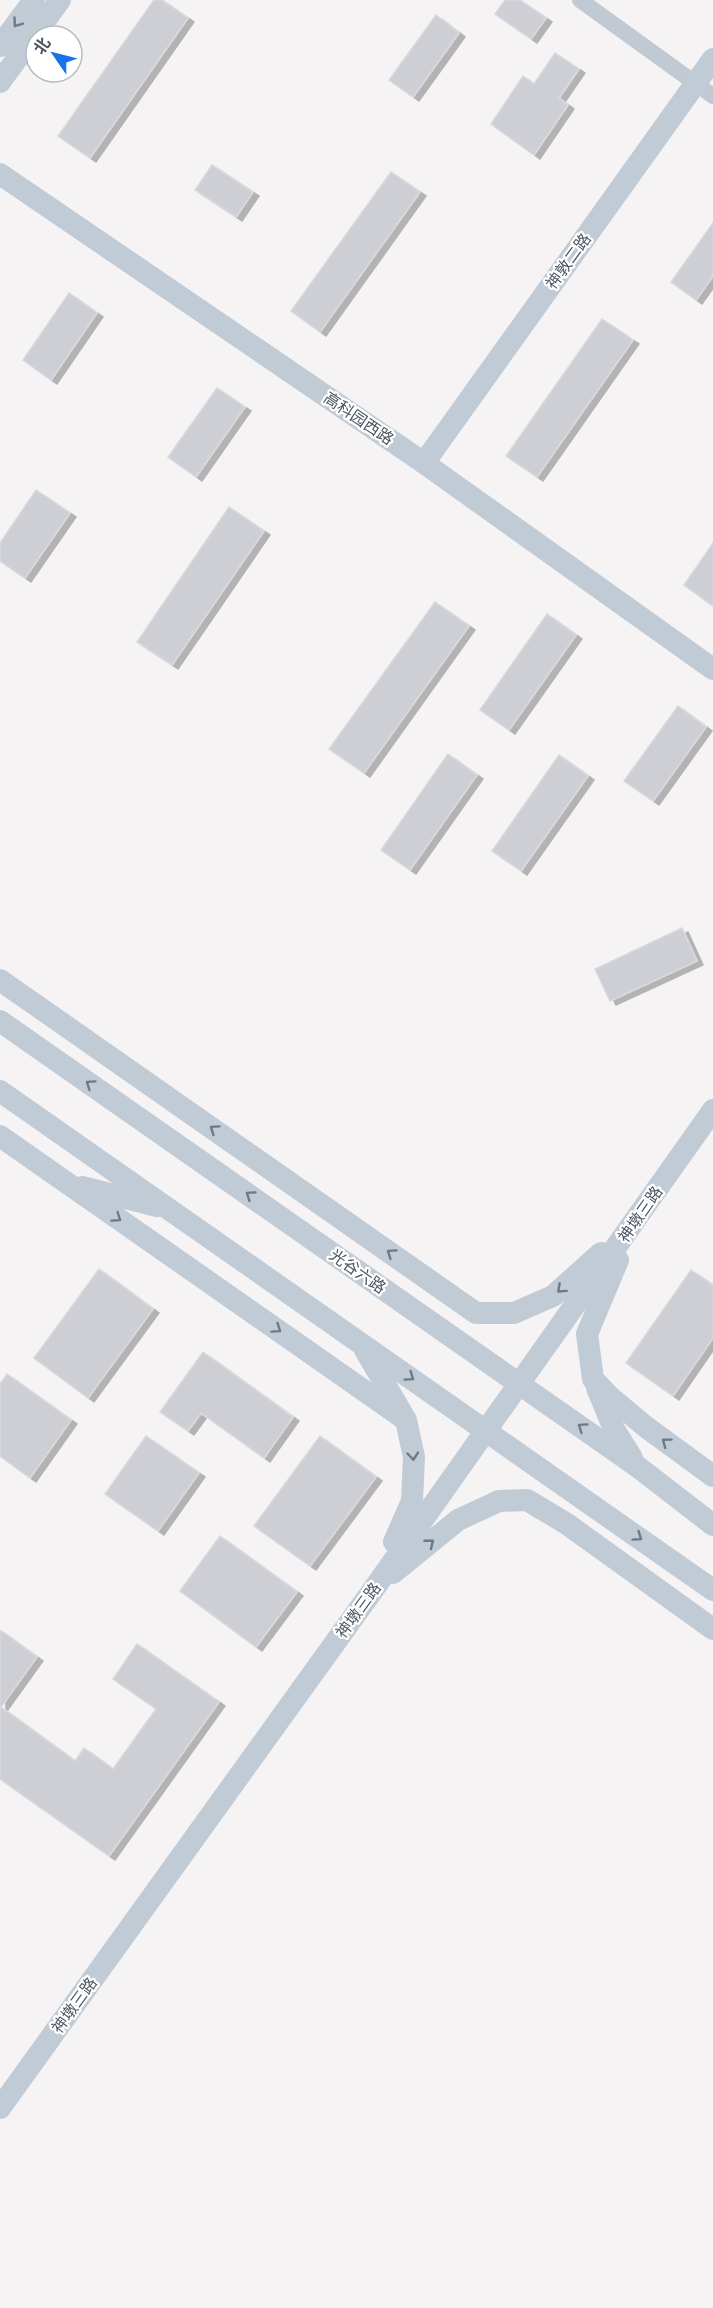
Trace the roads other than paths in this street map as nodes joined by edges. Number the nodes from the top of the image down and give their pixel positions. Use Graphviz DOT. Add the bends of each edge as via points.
graph roads {
  1 [pos="34,0"];
  2 [pos="60,0"];
  3 [pos="580,0"];
  4 [pos="0,46"];
  5 [pos="713,59"];
  6 [pos="0,82"];
  7 [pos="704,89"];
  8 [pos="0,174"];
  9 [pos="424,463"];
  10 [pos="713,669"];
  11 [pos="0,980"];
  12 [pos="0,1021"];
  13 [pos="0,1091"];
  14 [pos="713,1110"];
  15 [pos="0,1136"];
  16 [pos="239,1147"];
  17 [pos="68,1184"];
  18 [pos="170,1210"];
  19 [pos="635,1222"];
  20 [pos="299,1229"];
  21 [pos="393,1295"];
  22 [pos="476,1313"];
  23 [pos="359,1341"];
  24 [pos="593,1379"];
  25 [pos="519,1383"];
  26 [pos="406,1420"];
  27 [pos="485,1429"];
  28 [pos="638,1467"];
  29 [pos="713,1476"];
  30 [pos="499,1501"];
  31 [pos="601,1511"];
  32 [pos="713,1525"];
  33 [pos="705,1585"];
  34 [pos="373,1590"];
  35 [pos="713,1604"];
  36 [pos="713,1629"];
  37 [pos="0,2108"];
  1 -- 4 [label="street, one-way"];
  2 -- 6 [label="street"];
  3 -- 7 [label="street"];
  5 -- 7 [label="street, 神敦二路"];
  7 -- 9 [label="street, 神敦二路"];
  8 -- 9 [label="street, 高科园西路"];
  9 -- 10 [label="street, 高科园西路"];
  16 -- 11 [label="street, one-way"];
  20 -- 12 [label="street, 光谷六路, one-way"];
  13 -- 18 [label="street"];
  14 -- 19 [label="street, 神墩三路"];
  15 -- 17 [label="street"];
  16 -- 20 [label="street"];
  22 -- 16 [label="street, one-way"];
  17 -- 18 [label="street"];
  17 -- 26 [label="street, one-way"];
  18 -- 23 [label="street"];
  19 -- 22 [label="street, one-way" via="553,1296 514,1313"];
  19 -- 24 [label="street" via="587,1334"];
  19 -- 25 [label="street, 神墩三路"];
  20 -- 21 [label="street, 光谷六路"];
  21 -- 22 [label="street"];
  21 -- 25 [label="street, 光谷六路"];
  23 -- 26 [label="street"];
  23 -- 27 [label="street, one-way"];
  24 -- 28 [label="street" via="614,1429"];
  29 -- 24 [label="street, one-way" via="646,1427"];
  25 -- 27 [label="street, 神墩三路"];
  28 -- 25 [label="street, 光谷六路, one-way"];
  26 -- 34 [label="street, one-way" via="414,1457 412,1501"];
  27 -- 31 [label="street"];
  27 -- 34 [label="street, 神墩三路"];
  28 -- 32 [label="street, 光谷六路"];
  30 -- 31 [label="street" via="549,1492"];
  34 -- 30 [label="street, one-way" via="458,1520"];
  30 -- 36 [label="street" via="527,1500"];
  31 -- 33 [label="street, one-way"];
  33 -- 35 [label="street"];
  34 -- 37 [label="street, 神墩三路"];
}
